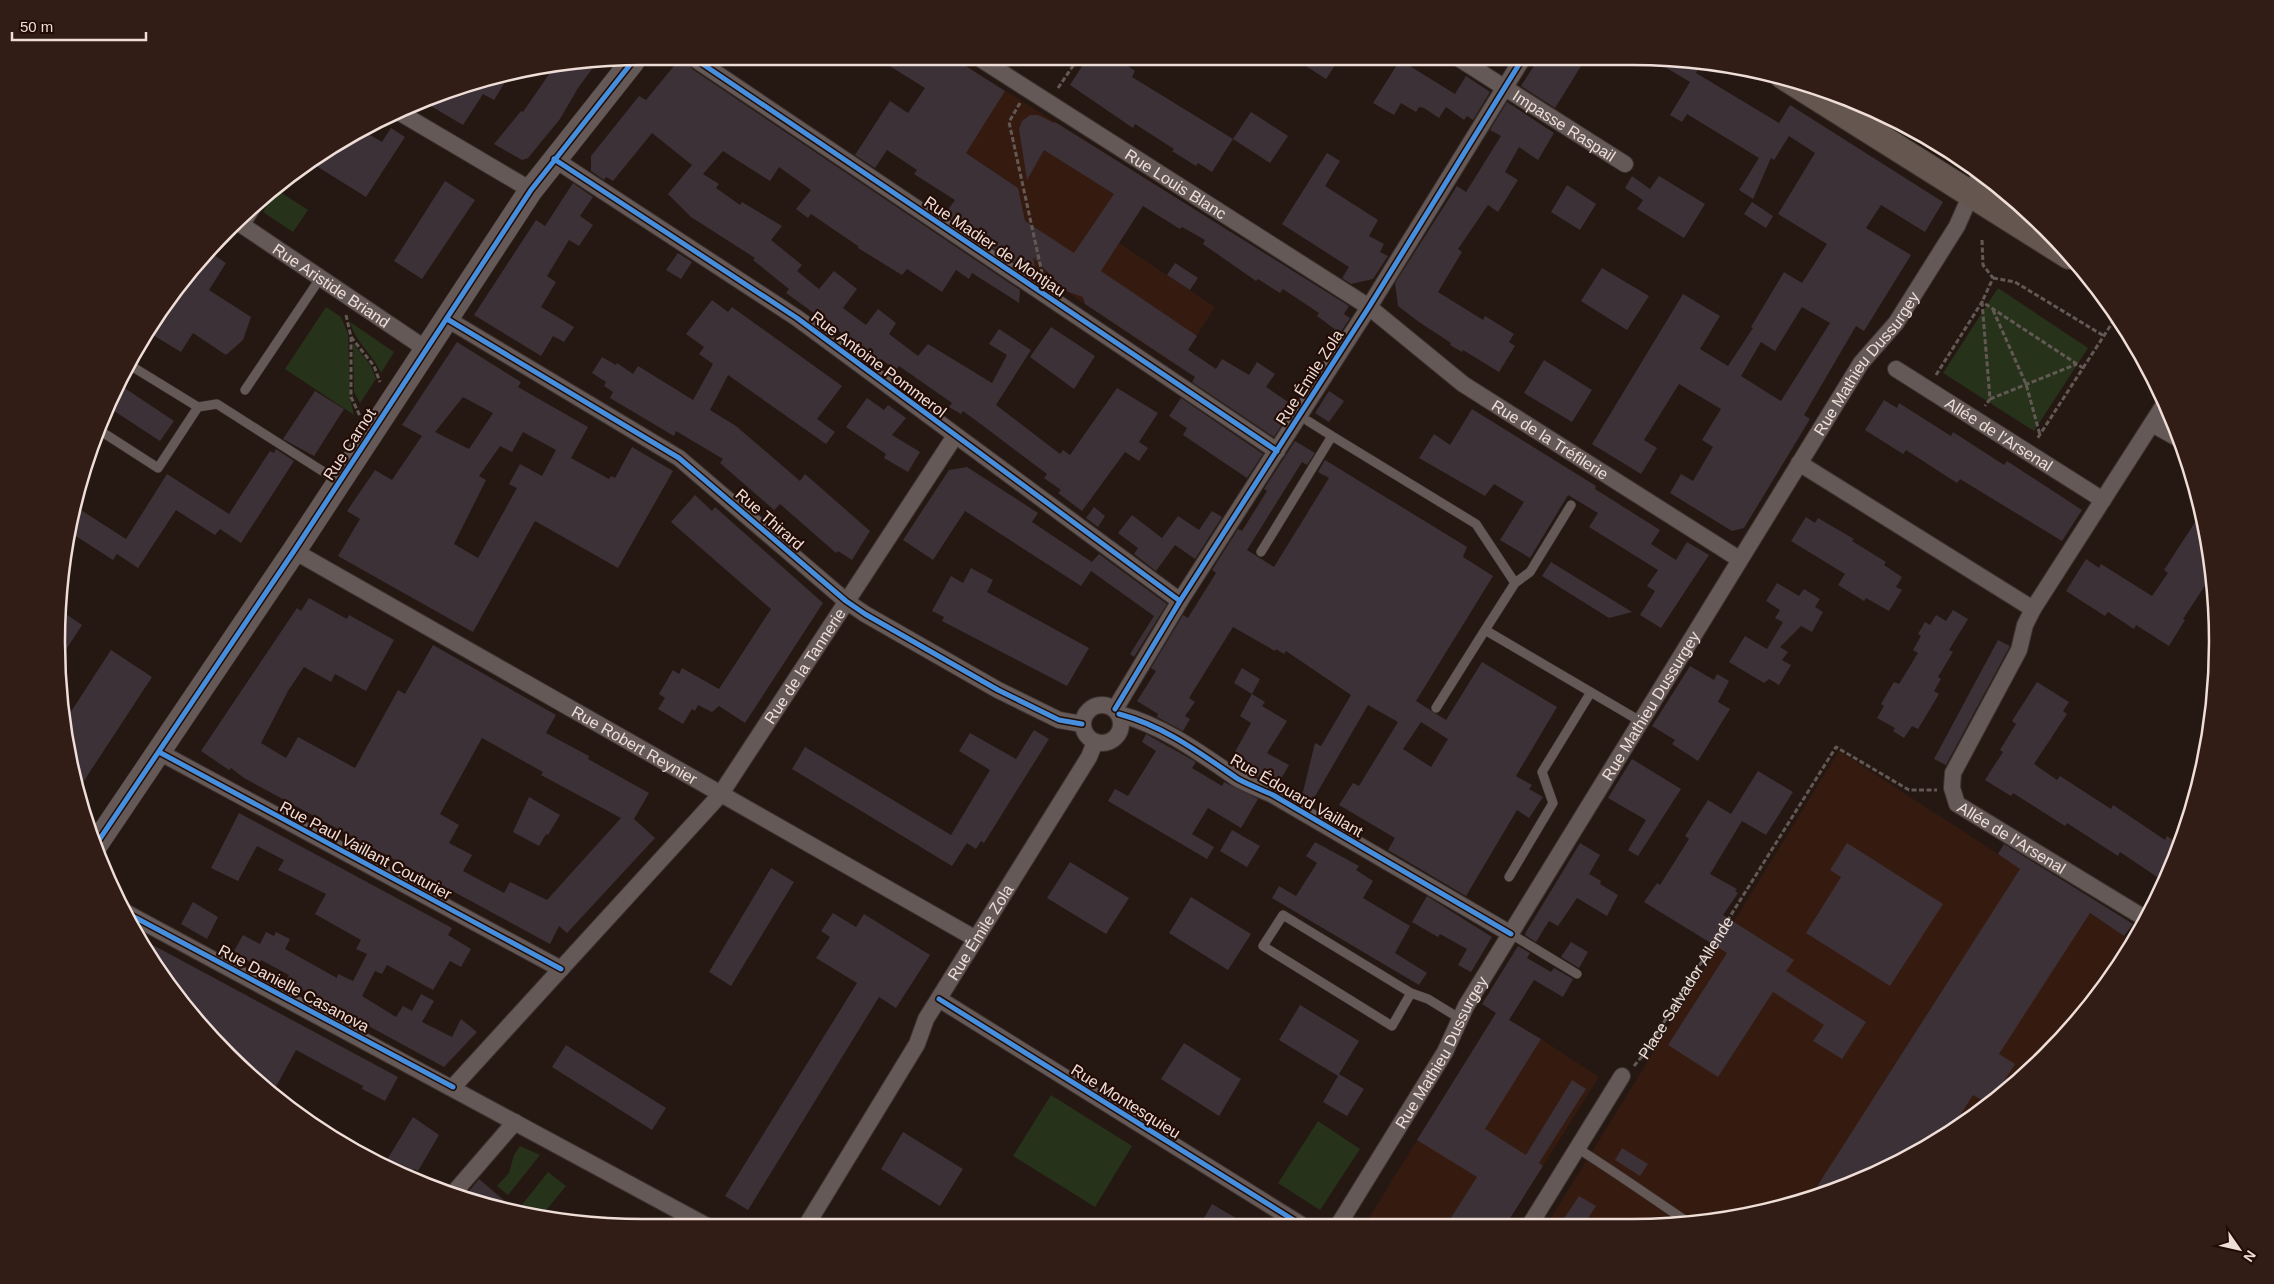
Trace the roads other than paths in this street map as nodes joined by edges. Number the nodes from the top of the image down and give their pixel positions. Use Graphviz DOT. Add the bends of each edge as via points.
graph roads {
  1 [pos="630,65"];
  2 [pos="704,65"];
  3 [pos="990,65"];
  4 [pos="1469,65"];
  5 [pos="1519,65"];
  6 [pos="1504,88"];
  7 [pos="1821,98"];
  8 [pos="406,116"];
  9 [pos="554,159"];
  10 [pos="1625,164"];
  11 [pos="1975,184"];
  12 [pos="531,190"];
  13 [pos="244,225"];
  14 [pos="2039,233"];
  15 [pos="320,277"];
  16 [pos="1369,307"];
  17 [pos="447,319"];
  18 [pos="426,349"];
  19 [pos="135,368"];
  20 [pos="1896,369"];
  21 [pos="245,390"];
  22 [pos="198,407"];
  23 [pos="2160,411"];
  24 [pos="1308,422"];
  25 [pos="2152,424"];
  26 [pos="104,434"];
  27 [pos="2170,435"];
  28 [pos="955,436"];
  29 [pos="1332,436"];
  30 [pos="1277,451"];
  31 [pos="1799,464"];
  32 [pos="339,482"];
  33 [pos="2103,500"];
  34 [pos="1571,505"];
  35 [pos="294,551"];
  36 [pos="1262,552"];
  37 [pos="1739,560"];
  38 [pos="1515,583"];
  39 [pos="846,601"];
  40 [pos="1180,601"];
  41 [pos="2032,609"];
  42 [pos="1485,630"];
  43 [pos="1591,692"];
  44 [pos="1436,708"];
  45 [pos="1117,711"];
  46 [pos="1640,721"];
  47 [pos="1082,724"];
  48 [pos="1096,742"];
  49 [pos="159,752"];
  50 [pos="720,796"];
  51 [pos="100,838"];
  52 [pos="1509,877"];
  53 [pos="2139,916"];
  54 [pos="136,918"];
  55 [pos="1511,934"];
  56 [pos="976,940"];
  57 [pos="561,970"];
  58 [pos="1577,974"];
  59 [pos="1411,993"];
  60 [pos="939,999"];
  61 [pos="1459,1018"];
  62 [pos="1622,1076"];
  63 [pos="453,1087"];
  64 [pos="515,1122"];
  65 [pos="1577,1148"];
  66 [pos="458,1188"];
  67 [pos="1680,1217"];
  68 [pos="695,1219"];
  69 [pos="810,1219"];
  70 [pos="1292,1219"];
  71 [pos="1341,1219"];
  72 [pos="1533,1219"];
  1 -- 9 [label="main road, Rue Carnot"];
  2 -- 30 [label="street, Rue Madier de Montjau"];
  3 -- 16 [label="street, Rue Louis Blanc"];
  4 -- 6 [label="street, Impasse Raspail"];
  5 -- 6 [label="street, Rue Émile Zola"];
  6 -- 10 [label="street, Impasse Raspail"];
  6 -- 16 [label="street, Rue Émile Zola"];
  7 -- 11 [label="main road"];
  8 -- 12 [label="street"];
  9 -- 12 [label="main road, Rue Carnot"];
  9 -- 28 [label="street, Rue Antoine Pommerol" via="797,318"];
  11 -- 14 [label="main road"];
  11 -- 31 [label="street, Rue Mathieu Dussurgey" via="1957,226 1896,322 1861,363"];
  12 -- 17 [label="main road, Rue Carnot"];
  13 -- 15 [label="street, Rue Aristide Briand"];
  15 -- 18 [label="street, Rue Aristide Briand"];
  15 -- 21 [label="lane"];
  16 -- 30 [label="street, Rue Émile Zola"];
  16 -- 37 [label="street, Rue de la Tréfilerie" via="1463,384"];
  17 -- 18 [label="main road, Rue Carnot"];
  17 -- 39 [label="street, Rue Thirard" via="679,458"];
  18 -- 32 [label="main road, Rue Carnot"];
  19 -- 22 [label="lane"];
  20 -- 33 [label="street, Allée de l'Arsenal"];
  22 -- 26 [label="lane" via="158,468"];
  22 -- 32 [label="lane" via="217,404"];
  23 -- 25 [label="street, Allée de l'Arsenal"];
  24 -- 29 [label="lane"];
  25 -- 27 [label="street"];
  25 -- 33 [label="street, Allée de l'Arsenal"];
  28 -- 39 [label="street, Rue de la Tannerie"];
  28 -- 40 [label="street, Rue Antoine Pommerol"];
  29 -- 36 [label="lane"];
  29 -- 38 [label="lane" via="1476,524"];
  30 -- 40 [label="street, Rue Émile Zola"];
  31 -- 37 [label="street, Rue Mathieu Dussurgey"];
  31 -- 41 [label="street"];
  32 -- 35 [label="main road, Rue Carnot"];
  33 -- 41 [label="street, Allée de l'Arsenal"];
  34 -- 38 [label="lane" via="1530,572"];
  35 -- 49 [label="main road, Rue Carnot"];
  35 -- 50 [label="street, Rue Robert Reynier"];
  37 -- 46 [label="street, Rue Mathieu Dussurgey"];
  38 -- 42 [label="lane"];
  39 -- 47 [label="street, Rue Thirard" via="998,690 1059,720"];
  39 -- 50 [label="street, Rue de la Tannerie"];
  40 -- 45 [label="street, Rue Émile Zola"];
  41 -- 53 [label="street, Allée de l'Arsenal" via="2019,650 1953,773 1952,788 1957,804"];
  42 -- 43 [label="lane"];
  42 -- 44 [label="lane"];
  43 -- 46 [label="lane"];
  43 -- 52 [label="lane" via="1542,772 1553,803"];
  45 -- 47 [label="street" via="1107,704 1098,704 1084,715"];
  45 -- 48 [label="street, Rue Émile Zola" via="1122,723 1120,732 1114,740"];
  45 -- 55 [label="street, Rue Édouard Vaillant" via="1158,727 1239,779 1273,795"];
  46 -- 55 [label="street, Rue Mathieu Dussurgey"];
  47 -- 48 [label="street" via="1089,738"];
  48 -- 56 [label="street, Rue Émile Zola"];
  49 -- 51 [label="main road, Rue Carnot"];
  49 -- 57 [label="street, Rue Paul Vaillant Couturier"];
  50 -- 56 [label="street, Rue Robert Reynier"];
  50 -- 57 [label="street, Rue de la Tannerie"];
  54 -- 63 [label="street, Rue Danielle Casanova"];
  55 -- 58 [label="lane"];
  55 -- 61 [label="street, Rue Mathieu Dussurgey"];
  56 -- 60 [label="street, Rue Émile Zola"];
  57 -- 63 [label="street, Rue de la Tannerie"];
  59 -- 59 [label="lane" via="1283,915 1263,946 1392,1026"];
  59 -- 61 [label="lane" via="1428,999"];
  60 -- 69 [label="street, Rue Émile Zola" via="926,1019 917,1044"];
  60 -- 70 [label="street, Rue Montesquieu"];
  61 -- 71 [label="street, Rue Mathieu Dussurgey" via="1445,1052"];
  62 -- 65 [label="street"];
  63 -- 64 [label="street, Rue Danielle Casanova"];
  64 -- 66 [label="street"];
  64 -- 68 [label="street, Rue Danielle Casanova"];
  65 -- 67 [label="lane"];
  65 -- 72 [label="street"];
}
